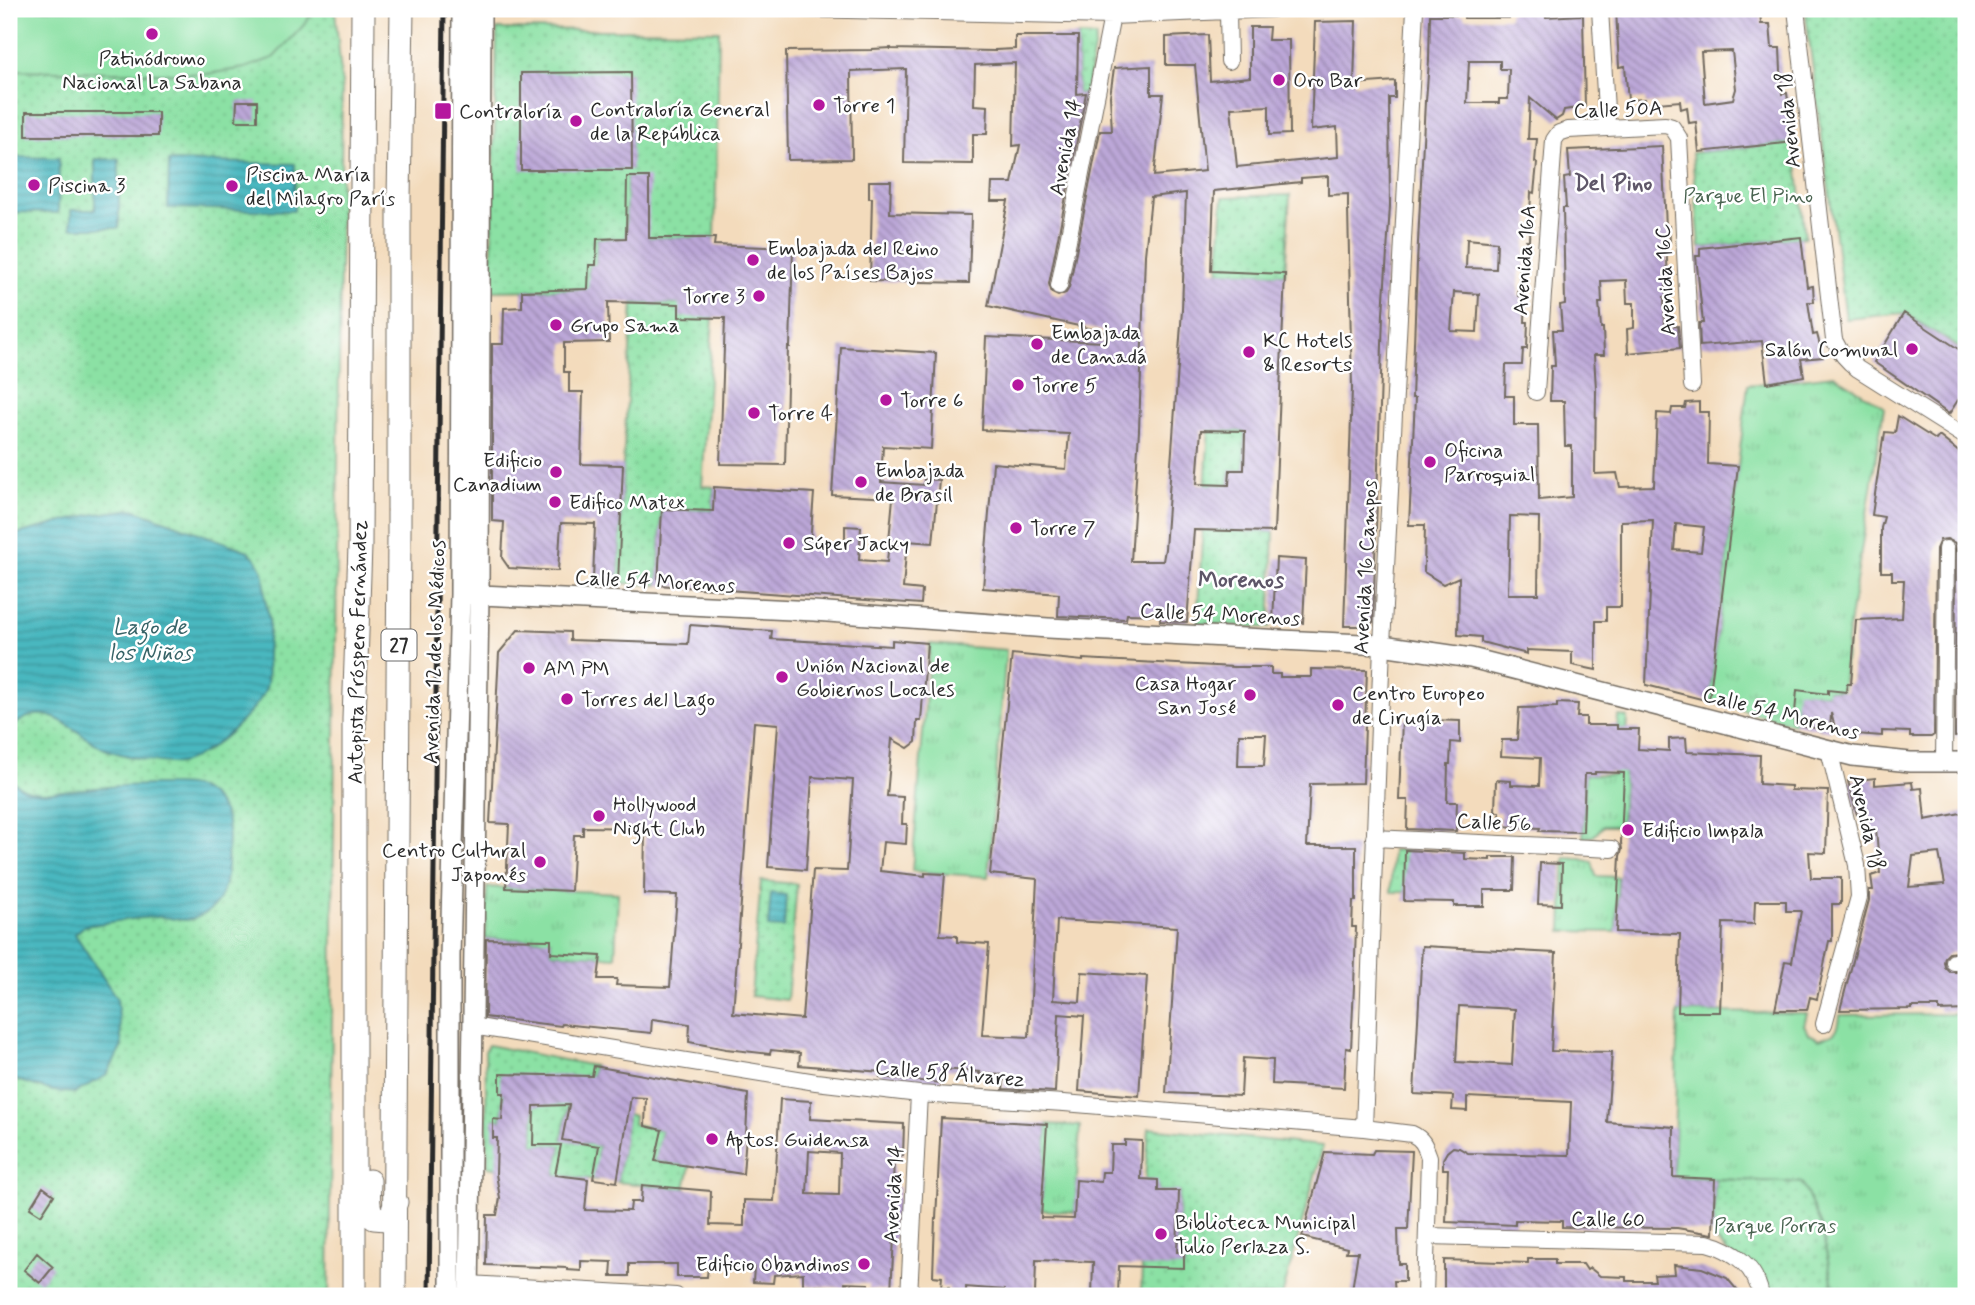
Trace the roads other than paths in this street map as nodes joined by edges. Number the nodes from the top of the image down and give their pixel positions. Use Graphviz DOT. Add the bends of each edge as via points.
graph roads {
  1 [pos="391,9"];
  2 [pos="402,9"];
  3 [pos="462,9"];
  4 [pos="481,9"];
  5 [pos="803,9"];
  6 [pos="1273,9"];
  7 [pos="1415,9"];
  8 [pos="1600,9"];
  9 [pos="1796,9"];
  10 [pos="1228,12"];
  11 [pos="366,13"];
  12 [pos="1112,16"];
  13 [pos="1229,61"];
  14 [pos="401,88"];
  15 [pos="1607,127"];
  16 [pos="1676,132"];
  17 [pos="1559,133"];
  18 [pos="1059,286"];
  19 [pos="1692,385"];
  20 [pos="1536,392"];
  21 [pos="1966,437"];
  22 [pos="1946,549"];
  23 [pos="470,594"];
  24 [pos="1382,645"];
  25 [pos="1829,750"];
  26 [pos="1944,762"];
  27 [pos="1966,762"];
  28 [pos="1374,838"];
  29 [pos="1612,849"];
  30 [pos="1824,1024"];
  31 [pos="472,1026"];
  32 [pos="919,1094"];
  33 [pos="354,1099"];
  34 [pos="1364,1128"];
  35 [pos="396,1202"];
  36 [pos="1428,1236"];
  37 [pos="469,1290"];
  38 [pos="354,1296"];
  39 [pos="394,1296"];
  40 [pos="450,1296"];
  41 [pos="676,1296"];
  42 [pos="908,1296"];
  43 [pos="1425,1296"];
  44 [pos="1761,1296"];
  1 -- 14 [label="highway" via="394,61"];
  2 -- 14 [label="highway, Autopista Próspero Fernández / 27"];
  3 -- 23 [label="main road, Avenida 12 de los Médicos"];
  4 -- 23 [label="main road, Avenida 12 de los Médicos"];
  5 -- 12 [label="street"];
  6 -- 10 [label="street"];
  7 -- 24 [label="street, Avenida 16 Campos"];
  8 -- 15 [label="street"];
  9 -- 21 [label="street, Avenida 18" via="1834,340 1847,361"];
  10 -- 12 [label="street"];
  10 -- 13 [label="street"];
  11 -- 33 [label="highway, Autopista Próspero Fernández / 27" via="354,719"];
  12 -- 18 [label="street, Avenida 14"];
  14 -- 35 [label="highway, Autopista Próspero Fernández / 27"];
  15 -- 16 [label="street, Calle 50A" via="1665,125"];
  15 -- 17 [label="street, Calle 50A"];
  16 -- 19 [label="street, Avenida 16C"];
  17 -- 20 [label="street, Avenida 16A" via="1553,147"];
  22 -- 26 [label="street"];
  23 -- 24 [label="main road, Calle 54 Morenos"];
  23 -- 31 [label="main road, Avenida 12 de los Médicos"];
  23 -- 40 [label="main road, Avenida 12 de los Médicos" via="450,956"];
  24 -- 25 [label="main road, Calle 54 Morenos" via="1471,658"];
  24 -- 28 [label="street, Avenida 16 Campos"];
  25 -- 26 [label="main road, Calle 54 Morenos" via="1880,759"];
  25 -- 30 [label="street, Avenida 18" via="1860,884"];
  26 -- 27 [label="main road, Calle 54 Morenos"];
  28 -- 29 [label="street, Calle 56"];
  28 -- 34 [label="street, Avenida 16 Campos"];
  31 -- 32 [label="street, Calle 58 Álvarez" via="816,1082"];
  31 -- 37 [label="main road, Avenida 12 de los Médicos"];
  32 -- 34 [label="street, Calle 58 Álvarez"];
  32 -- 42 [label="street, Avenida 14"];
  33 -- 35 [label="highway" via="367,1132 370,1213 386,1219"];
  33 -- 38 [label="highway, Autopista Próspero Fernández / 27"];
  34 -- 36 [label="street, Calle 58 Álvarez" via="1412,1134 1424,1143 1430,1171"];
  35 -- 39 [label="highway, Autopista Próspero Fernández / 27"];
  36 -- 43 [label="street"];
  36 -- 44 [label="street, Calle 60" via="1707,1242 1735,1254 1755,1278"];
  37 -- 41 [label="street"];
}
